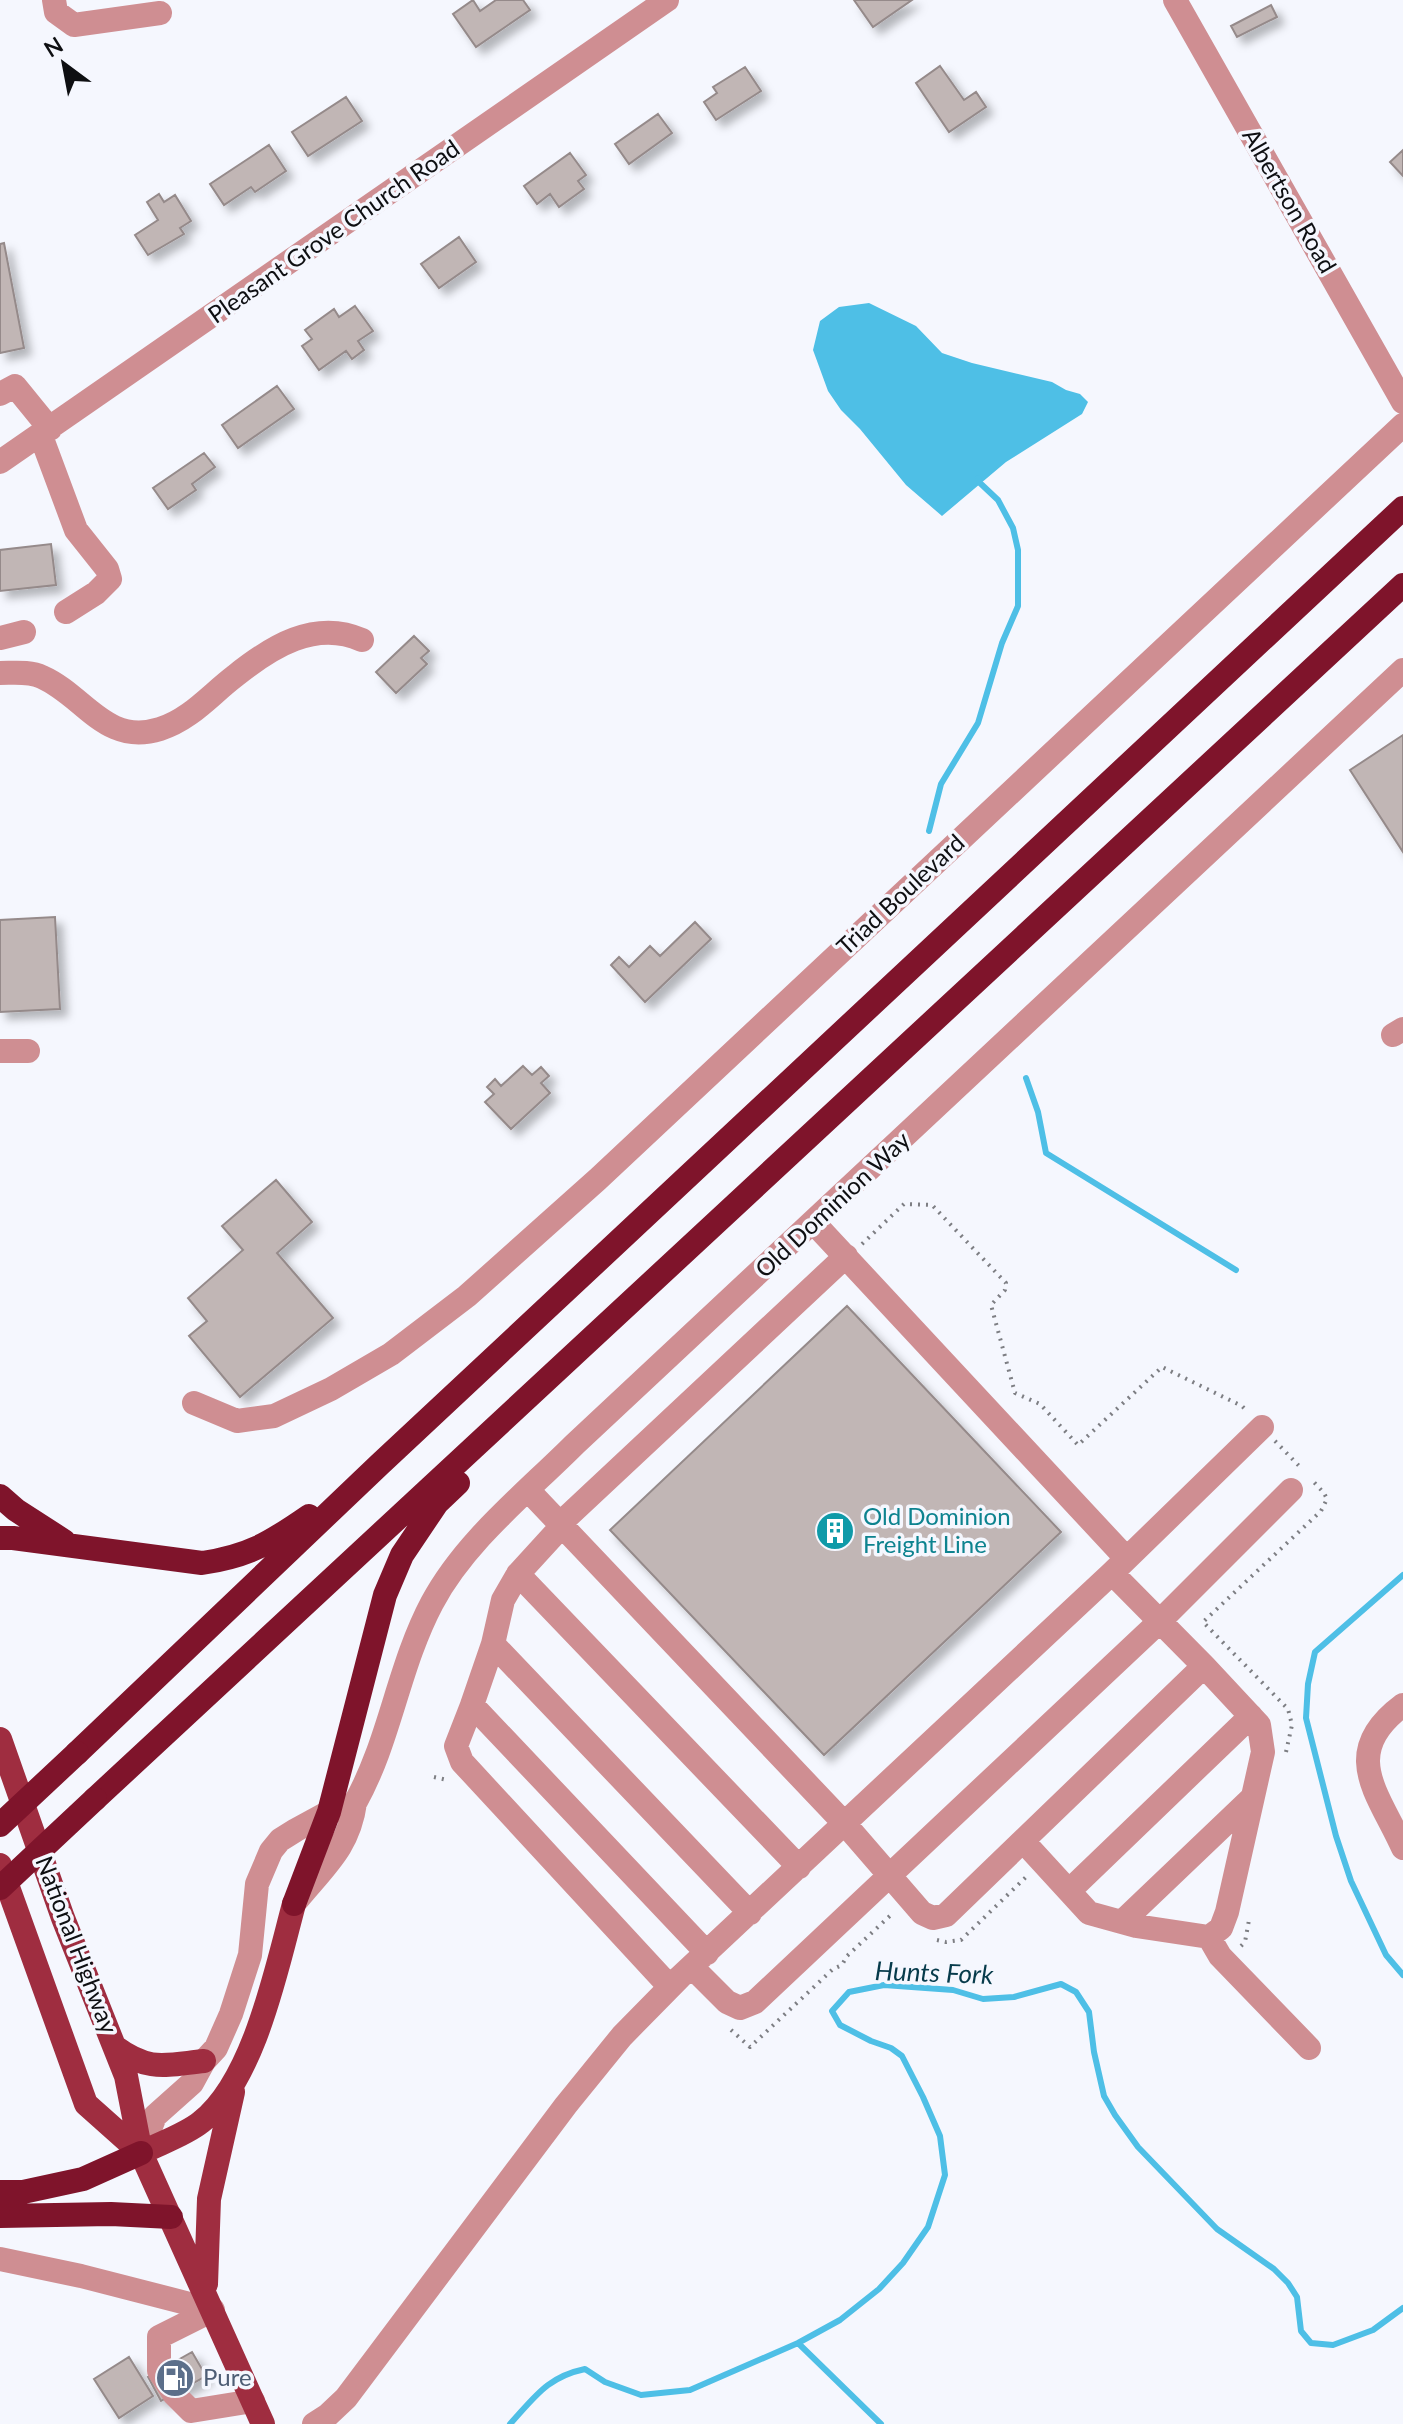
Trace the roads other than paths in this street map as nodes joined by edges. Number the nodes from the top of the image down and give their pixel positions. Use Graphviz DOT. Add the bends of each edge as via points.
graph roads {
  1 [pos="54,0"];
  2 [pos="667,0"];
  3 [pos="1175,0"];
  4 [pos="160,13"];
  5 [pos="0,394"];
  6 [pos="1403,402"];
  7 [pos="1403,425"];
  8 [pos="45,432"];
  9 [pos="0,462"];
  10 [pos="1403,508"];
  11 [pos="1403,585"];
  12 [pos="66,612"];
  13 [pos="24,632"];
  14 [pos="0,638"];
  15 [pos="362,640"];
  16 [pos="1403,670"];
  17 [pos="0,673"];
  18 [pos="0,1051"];
  19 [pos="28,1051"];
  20 [pos="814,1223"];
  21 [pos="846,1256"];
  22 [pos="607,1323"];
  23 [pos="194,1403"];
  24 [pos="1262,1427"];
  25 [pos="379,1465"];
  26 [pos="528,1490"];
  27 [pos="1291,1490"];
  28 [pos="0,1496"];
  29 [pos="561,1527"];
  30 [pos="0,1538"];
  31 [pos="73,1546"];
  32 [pos="1119,1566"];
  33 [pos="518,1574"];
  34 [pos="1159,1622"];
  35 [pos="493,1644"];
  36 [pos="1204,1666"];
  37 [pos="472,1705"];
  38 [pos="1403,1705"];
  39 [pos="1251,1716"];
  40 [pos="0,1739"];
  41 [pos="1252,1798"];
  42 [pos="355,1803"];
  43 [pos="329,1812"];
  44 [pos="845,1824"];
  45 [pos="0,1825"];
  46 [pos="1023,1841"];
  47 [pos="1403,1848"];
  48 [pos="0,1865"];
  49 [pos="799,1867"];
  50 [pos="889,1876"];
  51 [pos="0,1888"];
  52 [pos="1069,1891"];
  53 [pos="294,1904"];
  54 [pos="750,1913"];
  55 [pos="1122,1922"];
  56 [pos="1209,1937"];
  57 [pos="700,1960"];
  58 [pos="670,1987"];
  59 [pos="115,2047"];
  60 [pos="1309,2048"];
  61 [pos="204,2061"];
  62 [pos="237,2076"];
  63 [pos="141,2153"];
  64 [pos="0,2192"];
  65 [pos="0,2216"];
  66 [pos="171,2217"];
  67 [pos="0,2259"];
  68 [pos="209,2302"];
  69 [pos="253,2401"];
  70 [pos="263,2424"];
  71 [pos="314,2424"];
  1 -- 4 [label="street" via="56,12 74,25"];
  2 -- 8 [label="street, Pleasant Grove Church Road"];
  3 -- 6 [label="street, Albertson Road"];
  5 -- 8 [label="street" via="15,386"];
  7 -- 23 [label="street, Triad Boulevard" via="467,1296 391,1354 274,1416 237,1421"];
  8 -- 9 [label="street, Pleasant Grove Church Road"];
  8 -- 12 [label="street" via="76,530 110,579"];
  10 -- 25 [label="highway"];
  11 -- 22 [label="highway"];
  13 -- 14 [label="street"];
  15 -- 17 [label="street" via="331,631 300,635 235,675 185,719 157,730 131,732 110,726 41,676"];
  16 -- 20 [label="street, Old Dominion Way"];
  18 -- 19 [label="street"];
  20 -- 21 [label="street"];
  20 -- 26 [label="street, Old Dominion Way"];
  21 -- 29 [label="street"];
  21 -- 32 [label="street"];
  22 -- 43 [label="highway" via="437,1503 402,1555 385,1595"];
  22 -- 51 [label="highway, bridge"];
  24 -- 32 [label="street"];
  25 -- 31 [label="highway" via="273,1541 231,1559 188,1562"];
  25 -- 45 [label="highway, bridge"];
  26 -- 29 [label="street"];
  26 -- 42 [label="street, Old Dominion Way" via="454,1569 433,1602"];
  27 -- 34 [label="street"];
  28 -- 31 [label="highway"];
  29 -- 33 [label="street"];
  29 -- 44 [label="street"];
  30 -- 31 [label="highway"];
  32 -- 34 [label="street"];
  32 -- 44 [label="street"];
  33 -- 35 [label="street" via="503,1600"];
  33 -- 49 [label="street"];
  34 -- 36 [label="street"];
  34 -- 50 [label="street"];
  35 -- 37 [label="street"];
  35 -- 54 [label="street"];
  36 -- 39 [label="street"];
  36 -- 46 [label="street"];
  37 -- 57 [label="street"];
  37 -- 58 [label="street" via="456,1746 462,1762"];
  38 -- 47 [label="street" via="1374,1736 1368,1752 1373,1792"];
  39 -- 41 [label="street" via="1259,1725 1263,1752"];
  39 -- 52 [label="street"];
  40 -- 59 [label="main road, National Highway"];
  41 -- 55 [label="street"];
  41 -- 56 [label="street" via="1227,1912 1221,1928"];
  42 -- 43 [label="street"];
  42 -- 53 [label="street, Old Dominion Way" via="345,1842"];
  43 -- 53 [label="highway"];
  43 -- 61 [label="street" via="280,1840 262,1867 250,1955 231,2014"];
  44 -- 49 [label="street"];
  44 -- 50 [label="street"];
  46 -- 50 [label="street" via="946,1915 933,1918 922,1913"];
  46 -- 52 [label="street"];
  48 -- 63 [label="main road, National Highway" via="86,2104"];
  49 -- 54 [label="street"];
  50 -- 57 [label="street" via="755,2002 740,2008 727,2002"];
  52 -- 55 [label="street" via="1089,1913"];
  53 -- 62 [label="main road" via="265,2014"];
  54 -- 57 [label="street"];
  55 -- 56 [label="street"];
  56 -- 60 [label="street" via="1220,1956"];
  57 -- 58 [label="street"];
  58 -- 71 [label="street" via="566,2105 346,2398"];
  59 -- 61 [label="main road" via="133,2060 159,2066"];
  59 -- 63 [label="main road, National Highway"];
  61 -- 63 [label="street" via="192,2083 155,2116"];
  62 -- 63 [label="main road" via="201,2122"];
  62 -- 68 [label="main road" via="209,2199"];
  63 -- 64 [label="highway" via="83,2179"];
  63 -- 66 [label="main road, National Highway"];
  65 -- 66 [label="highway"];
  66 -- 68 [label="main road, National Highway"];
  67 -- 68 [label="street"];
  68 -- 69 [label="main road, National Highway"];
  68 -- 69 [label="street" via="159,2337 159,2371 191,2411"];
  69 -- 70 [label="main road, National Highway"];
}
